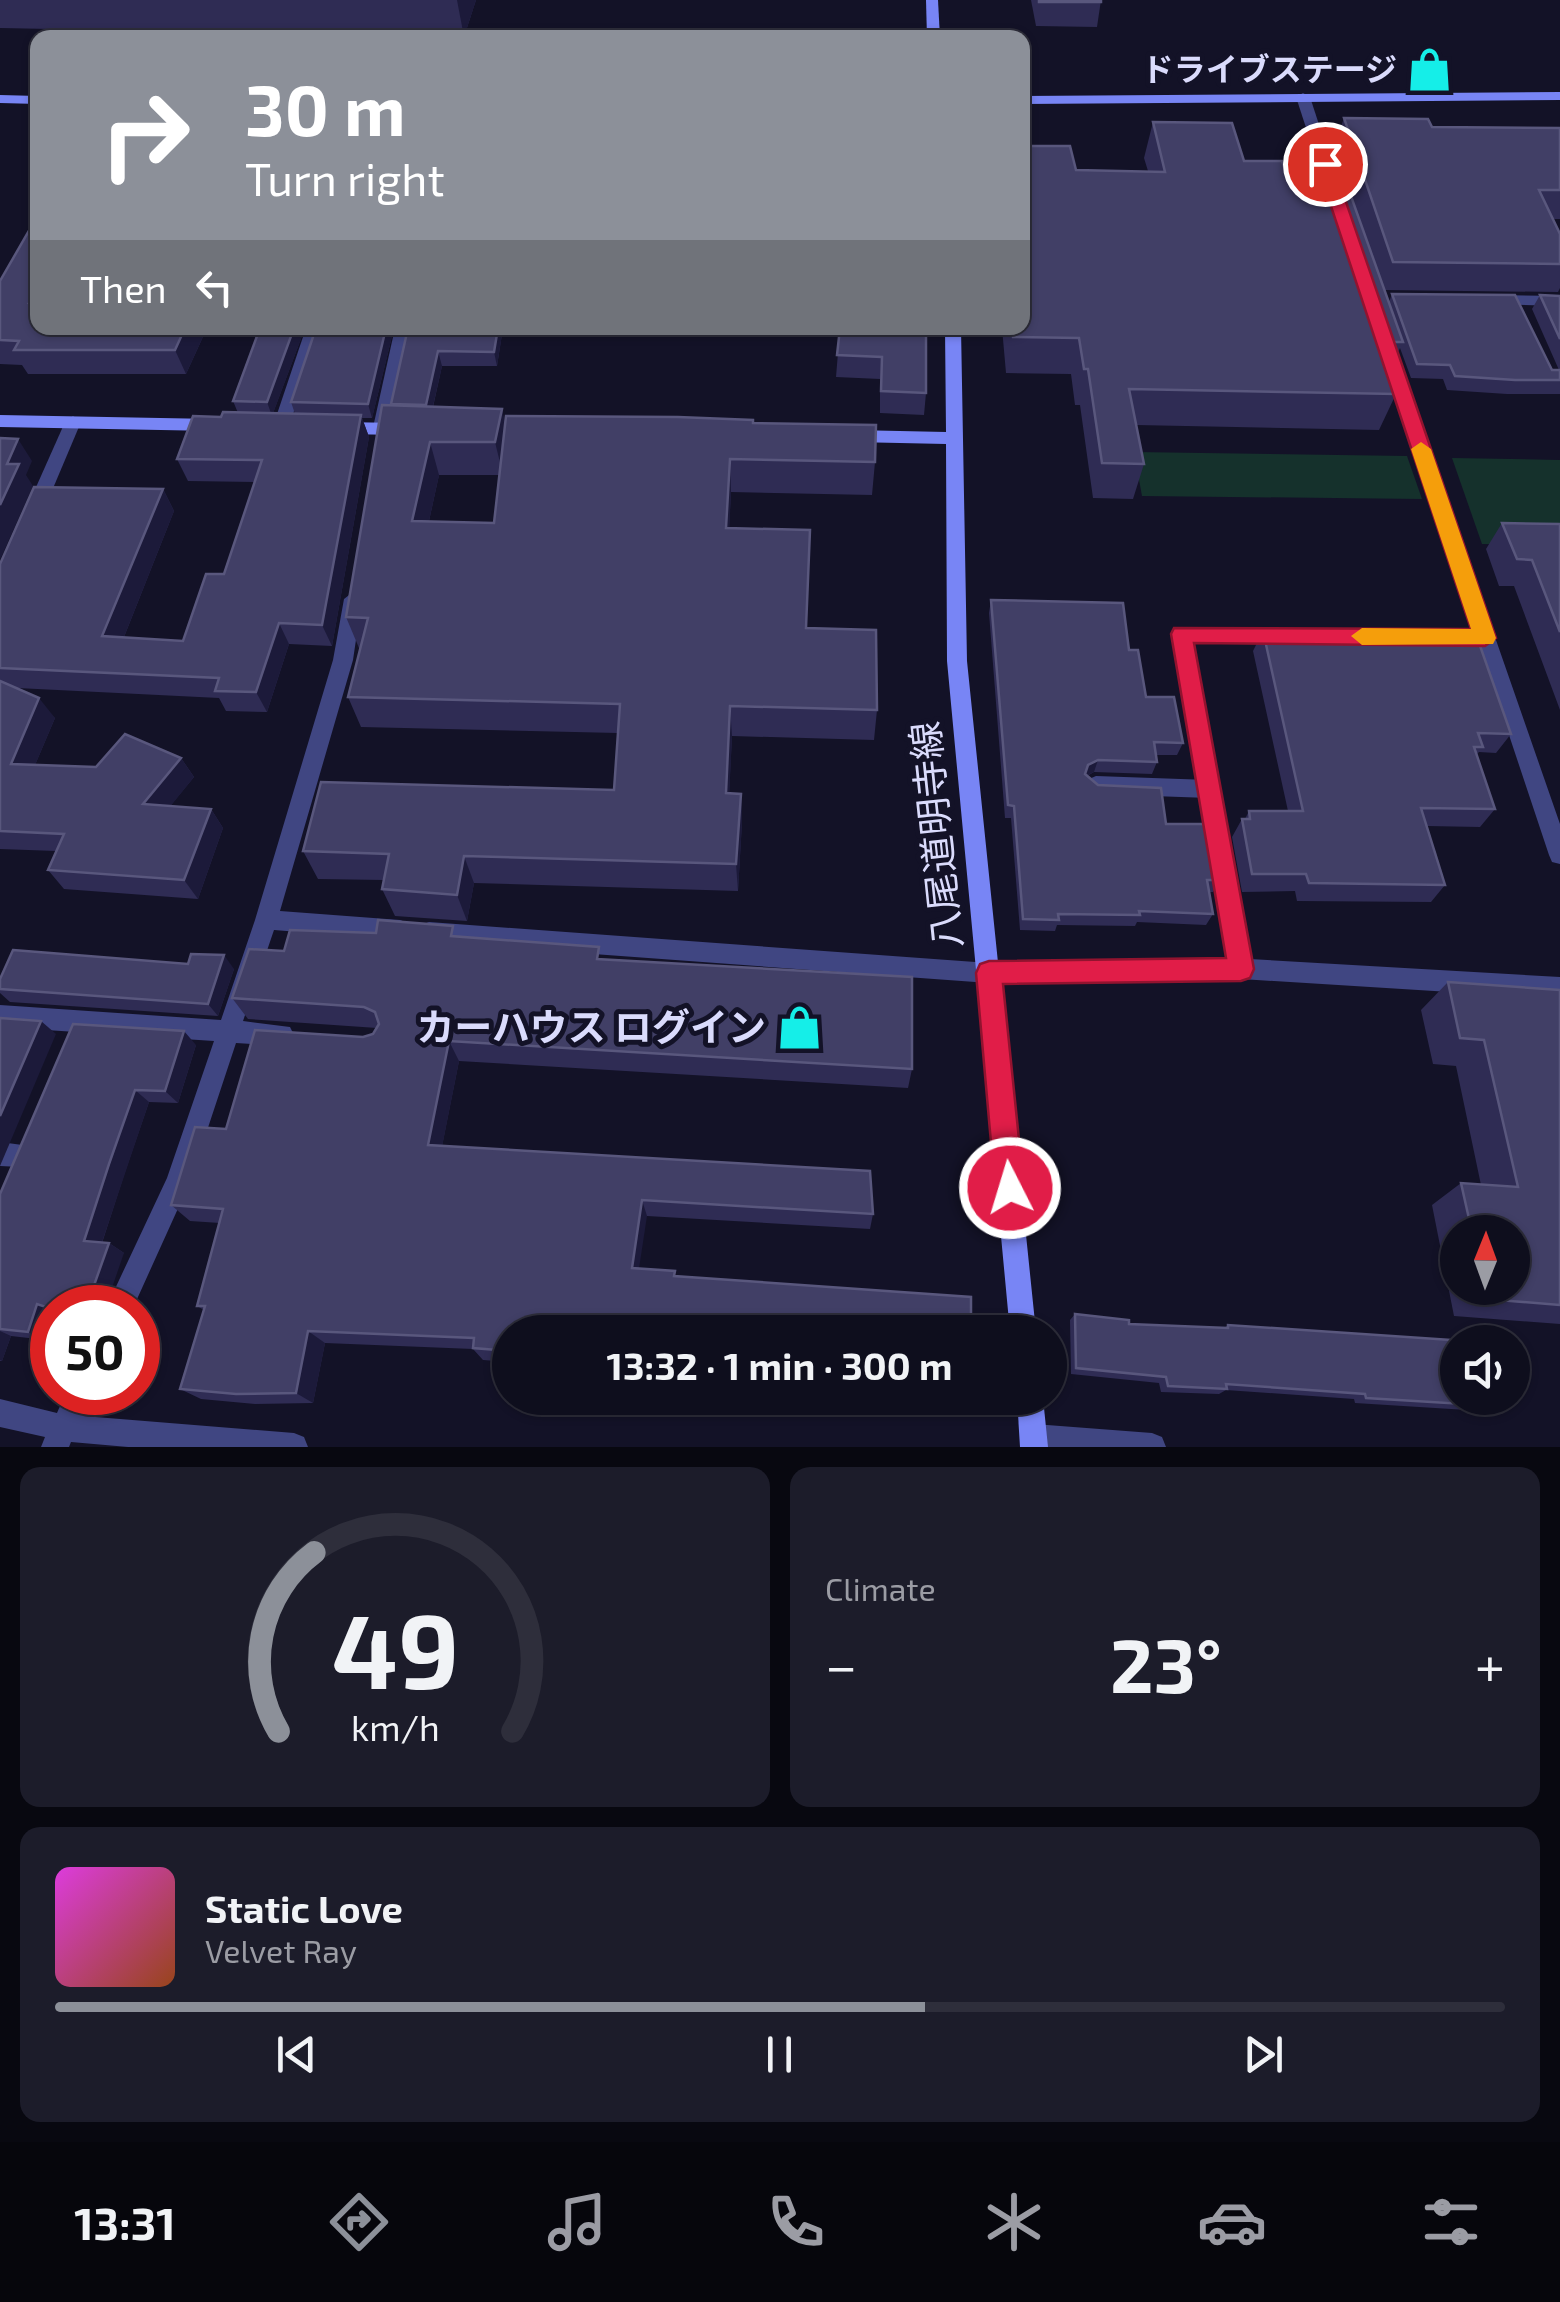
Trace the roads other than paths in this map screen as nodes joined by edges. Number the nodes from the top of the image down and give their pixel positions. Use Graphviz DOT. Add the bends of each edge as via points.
graph roads {
  1 [pos="932,0"];
  2 [pos="934,30"];
  3 [pos="1560,96"];
  4 [pos="1303,97"];
  5 [pos="0,99"];
  6 [pos="30,100"];
  7 [pos="1030,100"];
  8 [pos="1339,207"];
  9 [pos="1480,300"];
  10 [pos="1560,301"];
  11 [pos="1376,316"];
  12 [pos="312,335"];
  13 [pos="402,335"];
  14 [pos="953,335"];
  15 [pos="0,421"];
  16 [pos="73,422"];
  17 [pos="224,425"];
  18 [pos="421,429"];
  19 [pos="837,436"];
  20 [pos="380,438"];
  21 [pos="956,438"];
  22 [pos="28,526"];
  23 [pos="356,583"];
  24 [pos="1485,638"];
  25 [pos="1094,786"];
  26 [pos="1209,789"];
  27 [pos="1560,855"];
  28 [pos="266,920"];
  29 [pos="1241,969"];
  30 [pos="989,973"];
  31 [pos="1560,988"];
  32 [pos="0,1016"];
  33 [pos="230,1030"];
  34 [pos="303,1036"];
  35 [pos="131,1285"];
  36 [pos="1022,1315"];
  37 [pos="0,1413"];
  38 [pos="70,1415"];
  39 [pos="1032,1415"];
  40 [pos="59,1438"];
  41 [pos="1034,1443"];
  42 [pos="294,1447"];
  43 [pos="1152,1447"];
  1 -- 2 [label="street"];
  3 -- 4 [label="street"];
  4 -- 7 [label="street"];
  4 -- 8 [label="street"];
  5 -- 6 [label="street"];
  9 -- 10 [label="street" via="1520,308"];
  11 -- 24 [label="street"];
  12 -- 20 [label="street" via="289,427"];
  13 -- 20 [label="street"];
  14 -- 21 [label="street, 八尾道明寺線"];
  15 -- 16 [label="street"];
  16 -- 17 [label="street"];
  16 -- 22 [label="street"];
  18 -- 20 [label="street"];
  19 -- 21 [label="street"];
  21 -- 30 [label="street, 八尾道明寺線" via="957,660"];
  23 -- 28 [label="street" via="343,660"];
  24 -- 26 [label="street" via="1182,634"];
  24 -- 27 [label="street"];
  25 -- 26 [label="street"];
  26 -- 29 [label="street"];
  28 -- 30 [label="street"];
  28 -- 33 [label="street"];
  29 -- 30 [label="street"];
  29 -- 31 [label="street"];
  30 -- 36 [label="street, 八尾道明寺線"];
  32 -- 33 [label="street" via="75,1030"];
  33 -- 34 [label="street"];
  33 -- 35 [label="street" via="178,1182"];
  37 -- 40 [label="street"];
  38 -- 40 [label="street"];
  39 -- 41 [label="street"];
  40 -- 42 [label="street"];
  41 -- 43 [label="street"];
}
